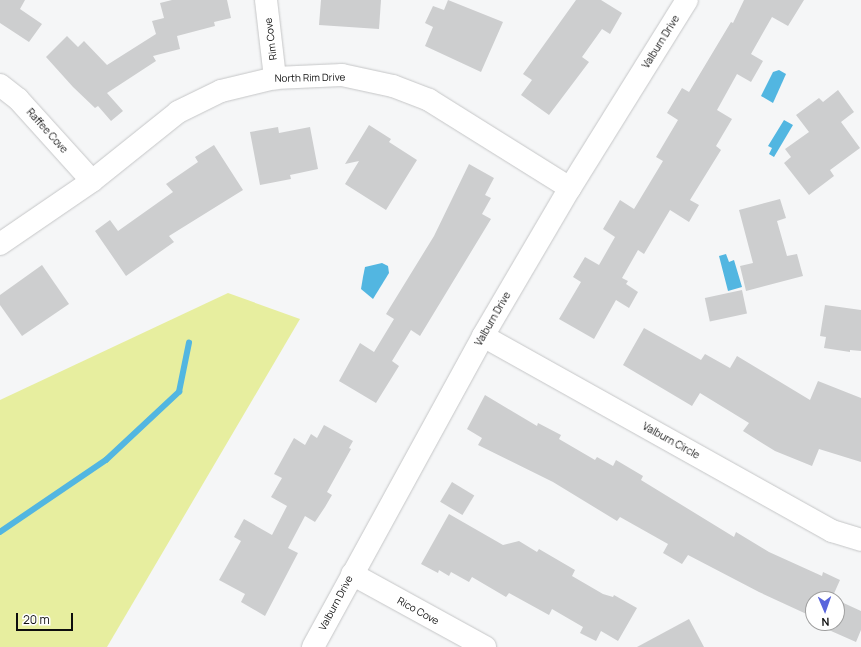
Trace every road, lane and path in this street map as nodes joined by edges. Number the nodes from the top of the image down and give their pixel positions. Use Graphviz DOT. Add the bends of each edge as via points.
graph roads {
  1 [pos="266,0"];
  2 [pos="687,0"];
  3 [pos="275,78"];
  4 [pos="0,85"];
  5 [pos="92,181"];
  6 [pos="570,188"];
  7 [pos="0,244"];
  8 [pos="483,336"];
  9 [pos="861,540"];
  10 [pos="352,574"];
  11 [pos="313,647"];
  12 [pos="484,647"];
  1 -- 3 [label="street, Rim Cove"];
  2 -- 6 [label="street, Valburn Drive"];
  3 -- 5 [label="street, North Rim Drive" via="221,91 178,112"];
  3 -- 6 [label="street, North Rim Drive" via="342,75 392,86 429,100"];
  4 -- 5 [label="street, Raffee Cove" via="18,99"];
  5 -- 7 [label="street, North Rim Drive"];
  6 -- 8 [label="street, Valburn Drive"];
  8 -- 9 [label="street, Valburn Circle" via="832,531"];
  8 -- 10 [label="street, Valburn Drive"];
  10 -- 11 [label="street, Valburn Drive"];
  10 -- 12 [label="street, Rico Cove"];
}
